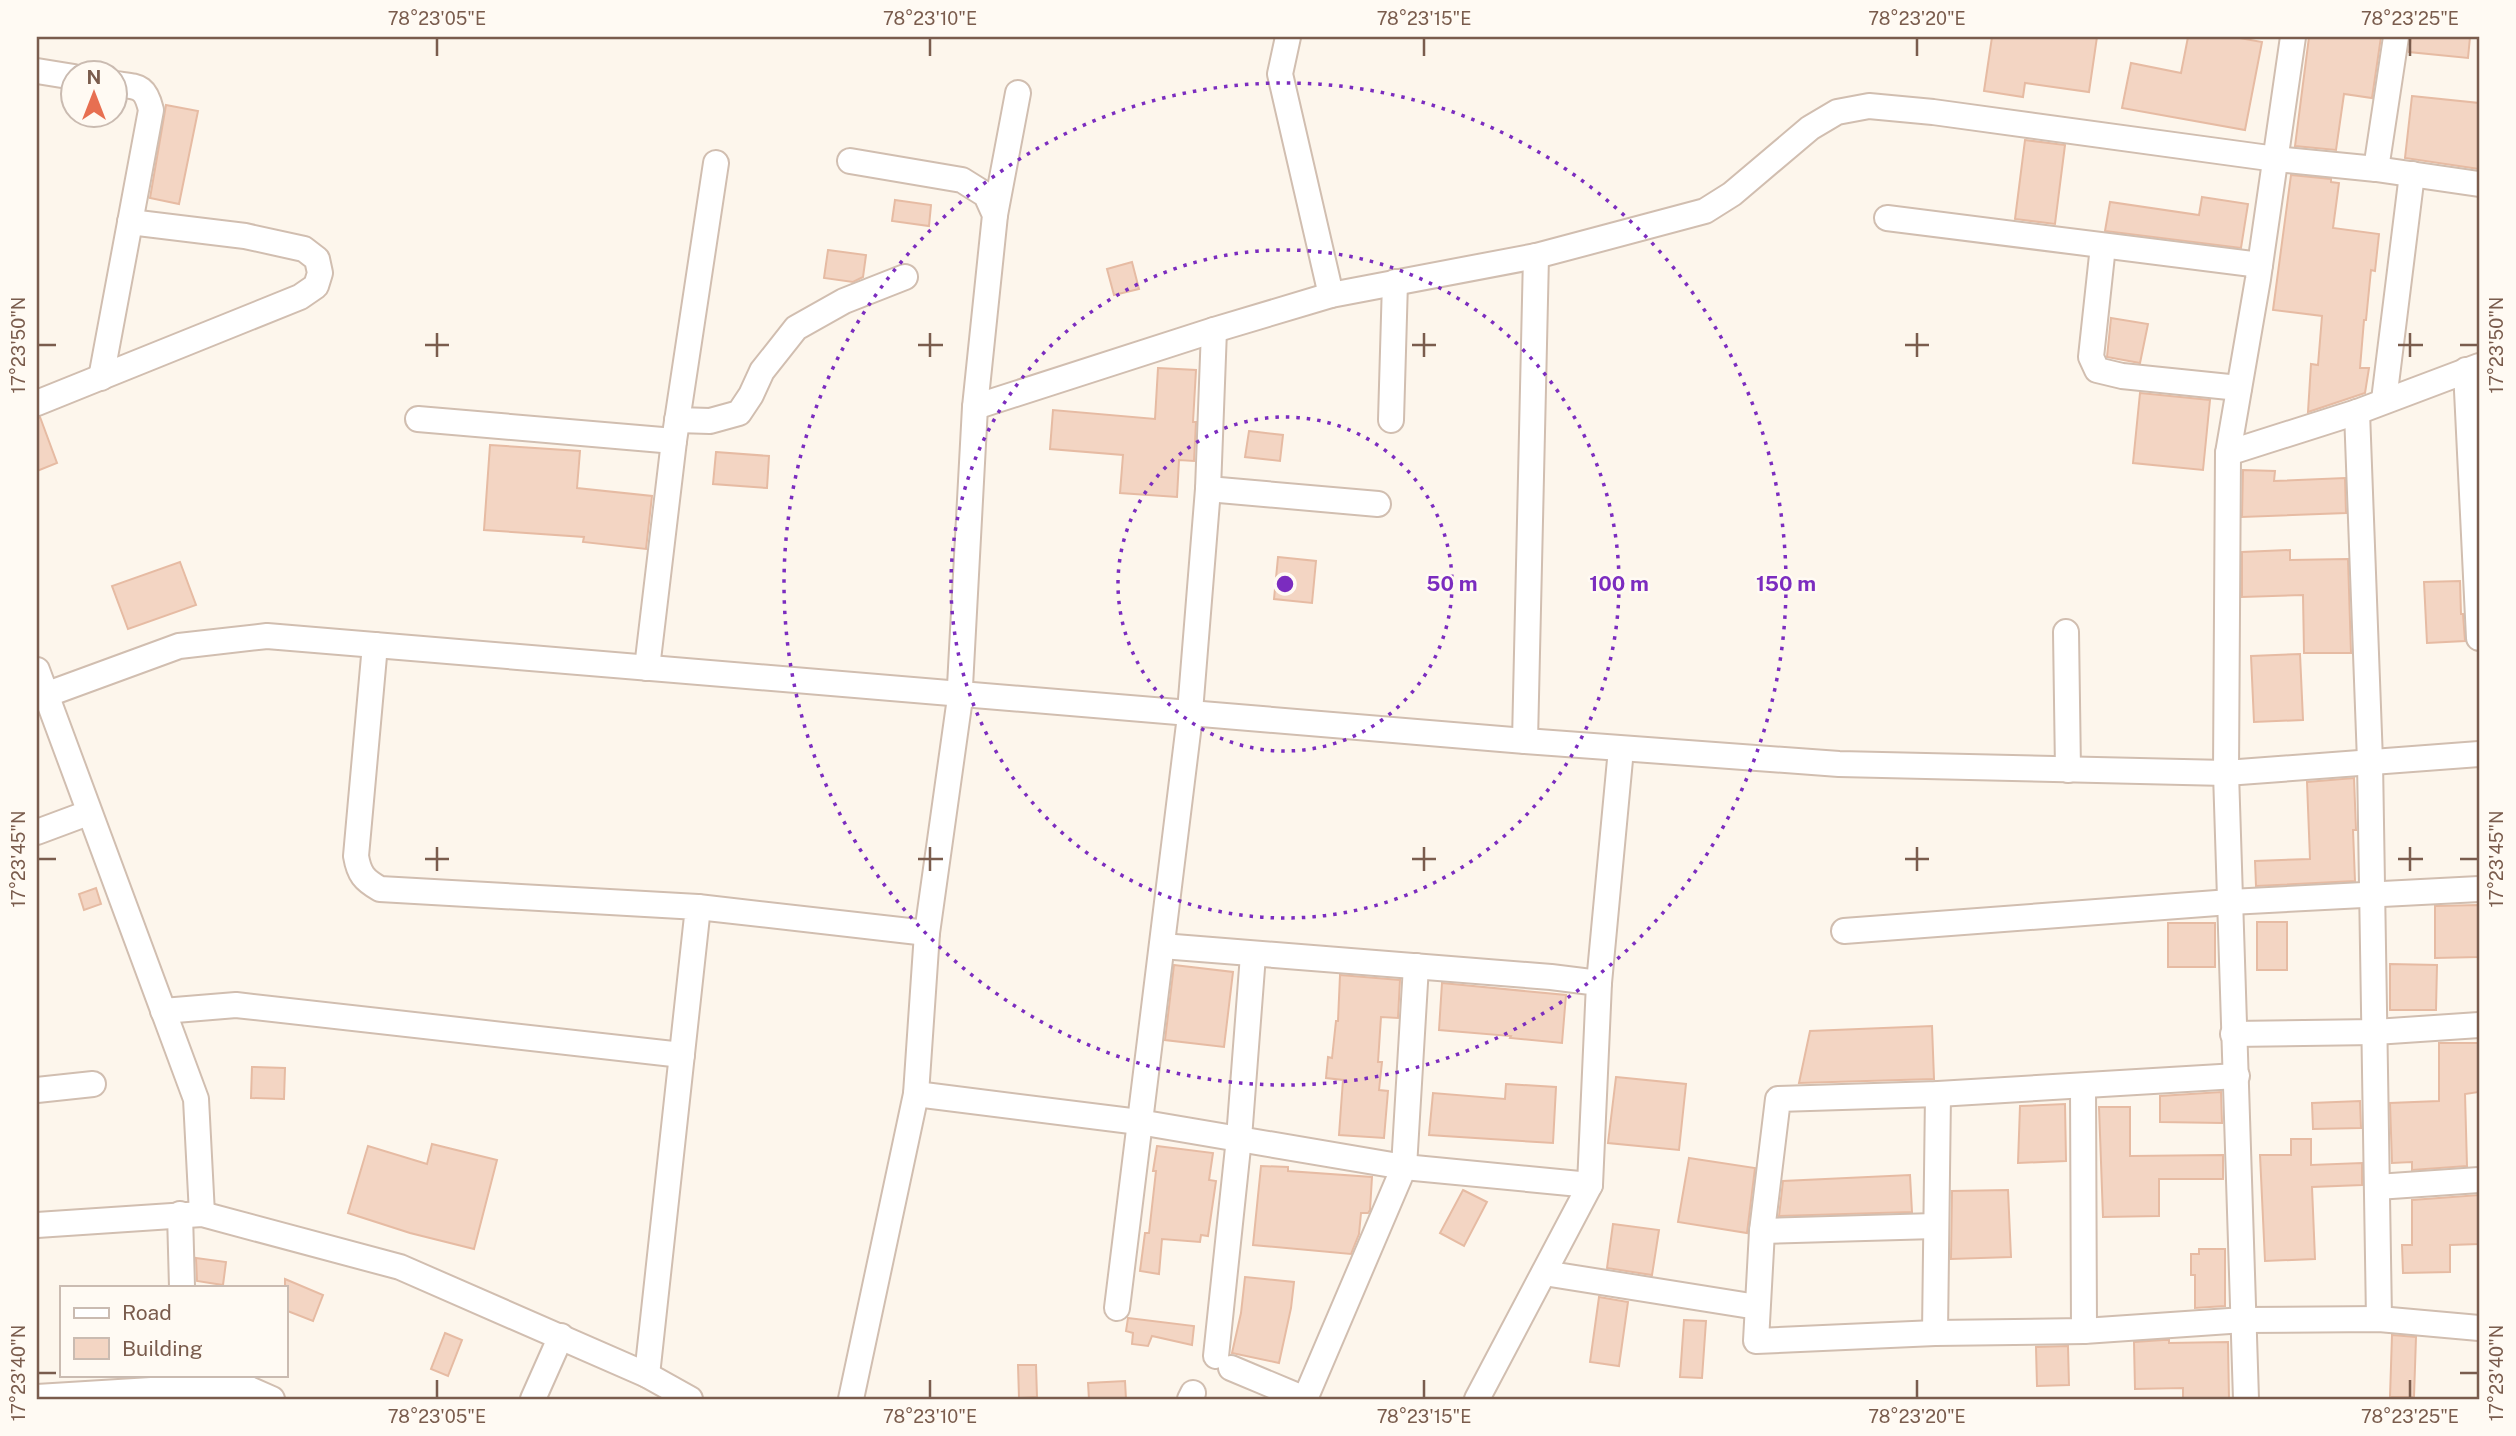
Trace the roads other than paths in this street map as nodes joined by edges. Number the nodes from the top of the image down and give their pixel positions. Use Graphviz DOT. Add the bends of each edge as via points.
graph roads {
  1 [pos="1288,37"];
  2 [pos="2293,37"];
  3 [pos="2396,37"];
  4 [pos="37,71"];
  5 [pos="60,75"];
  6 [pos="130,86"];
  7 [pos="1018,93"];
  8 [pos="2276,159"];
  9 [pos="850,161"];
  10 [pos="716,163"];
  11 [pos="2376,169"];
  12 [pos="2412,174"];
  13 [pos="2479,184"];
  14 [pos="995,215"];
  15 [pos="1887,218"];
  16 [pos="130,222"];
  17 [pos="2103,246"];
  18 [pos="1536,256"];
  19 [pos="2260,265"];
  20 [pos="905,277"];
  21 [pos="1395,282"];
  22 [pos="1331,295"];
  23 [pos="1214,330"];
  24 [pos="2473,368"];
  25 [pos="101,378"];
  26 [pos="2239,388"];
  27 [pos="2384,400"];
  28 [pos="37,403"];
  29 [pos="975,407"];
  30 [pos="2357,412"];
  31 [pos="418,418"];
  32 [pos="1391,420"];
  33 [pos="676,431"];
  34 [pos="2228,453"];
  35 [pos="1209,489"];
  36 [pos="1378,504"];
  37 [pos="2066,632"];
  38 [pos="2479,638"];
  39 [pos="375,645"];
  40 [pos="646,667"];
  41 [pos="37,670"];
  42 [pos="959,694"];
  43 [pos="41,696"];
  44 [pos="1190,713"];
  45 [pos="1525,741"];
  46 [pos="1621,749"];
  47 [pos="2479,754"];
  48 [pos="2370,761"];
  49 [pos="2068,770"];
  50 [pos="2226,773"];
  51 [pos="88,813"];
  52 [pos="37,832"];
  53 [pos="2479,889"];
  54 [pos="2373,894"];
  55 [pos="2230,902"];
  56 [pos="698,907"];
  57 [pos="1844,931"];
  58 [pos="927,933"];
  59 [pos="1162,946"];
  60 [pos="1253,955"];
  61 [pos="1416,966"];
  62 [pos="1599,983"];
  63 [pos="163,1011"];
  64 [pos="2479,1025"];
  65 [pos="2375,1032"];
  66 [pos="2233,1034"];
  67 [pos="682,1055"];
  68 [pos="2237,1076"];
  69 [pos="93,1084"];
  70 [pos="2083,1086"];
  71 [pos="37,1090"];
  72 [pos="916,1094"];
  73 [pos="1938,1094"];
  74 [pos="1139,1122"];
  75 [pos="1239,1138"];
  76 [pos="1404,1167"];
  77 [pos="2479,1180"];
  78 [pos="1590,1185"];
  79 [pos="2377,1187"];
  80 [pos="191,1214"];
  81 [pos="37,1225"];
  82 [pos="1935,1226"];
  83 [pos="1762,1231"];
  84 [pos="1544,1273"];
  85 [pos="182,1286"];
  86 [pos="1757,1307"];
  87 [pos="1117,1308"];
  88 [pos="2379,1319"];
  89 [pos="2244,1320"];
  90 [pos="2479,1328"];
  91 [pos="2084,1331"];
  92 [pos="1935,1334"];
  93 [pos="561,1336"];
  94 [pos="647,1374"];
  95 [pos="184,1387"];
  96 [pos="37,1397"];
  97 [pos="272,1399"];
  98 [pos="533,1399"];
  99 [pos="690,1399"];
  100 [pos="852,1399"];
  101 [pos="1305,1399"];
  102 [pos="1477,1399"];
  103 [pos="2246,1399"];
  1 -- 22 [label="street" via="1280,74"];
  2 -- 8 [label="street"];
  3 -- 11 [label="street"];
  4 -- 5 [label="street"];
  6 -- 16 [label="street" via="145,92 151,110"];
  7 -- 14 [label="street"];
  8 -- 11 [label="street"];
  8 -- 18 [label="street" via="1868,106 1837,112 1810,128 1705,211"];
  8 -- 19 [label="street"];
  9 -- 14 [label="street" via="962,180 986,195"];
  10 -- 33 [label="street"];
  11 -- 12 [label="street"];
  12 -- 13 [label="street"];
  12 -- 27 [label="street"];
  14 -- 29 [label="street"];
  15 -- 17 [label="street"];
  16 -- 25 [label="street"];
  16 -- 25 [label="street" via="281,242 317,259 320,273 316,286 300,297"];
  17 -- 19 [label="street"];
  17 -- 26 [label="street" via="2091,357 2097,370"];
  18 -- 21 [label="street"];
  18 -- 45 [label="street"];
  19 -- 26 [label="street"];
  20 -- 33 [label="street" via="844,301 796,328 762,371 739,413"];
  21 -- 22 [label="street"];
  21 -- 32 [label="street"];
  22 -- 23 [label="street"];
  23 -- 29 [label="street"];
  23 -- 35 [label="street"];
  24 -- 27 [label="street"];
  24 -- 38 [label="street"];
  25 -- 28 [label="street"];
  26 -- 34 [label="street"];
  27 -- 30 [label="street"];
  29 -- 42 [label="street"];
  30 -- 34 [label="street"];
  30 -- 48 [label="street"];
  31 -- 33 [label="street"];
  33 -- 40 [label="street"];
  34 -- 50 [label="street"];
  35 -- 36 [label="street"];
  35 -- 44 [label="street"];
  37 -- 49 [label="street"];
  39 -- 40 [label="street"];
  39 -- 43 [label="street" via="267,636 179,646"];
  39 -- 56 [label="street" via="356,856 358,871 366,881 380,889"];
  40 -- 42 [label="street"];
  41 -- 43 [label="street"];
  42 -- 44 [label="street"];
  42 -- 58 [label="street"];
  43 -- 51 [label="street"];
  44 -- 45 [label="street"];
  44 -- 59 [label="street"];
  45 -- 46 [label="street"];
  46 -- 49 [label="street" via="1839,764"];
  46 -- 62 [label="street"];
  47 -- 48 [label="street"];
  48 -- 50 [label="street"];
  48 -- 54 [label="street"];
  49 -- 50 [label="street"];
  50 -- 55 [label="street"];
  51 -- 52 [label="street"];
  51 -- 63 [label="street"];
  53 -- 54 [label="street"];
  54 -- 55 [label="street"];
  54 -- 65 [label="street"];
  55 -- 57 [label="street"];
  55 -- 66 [label="street"];
  56 -- 58 [label="street"];
  56 -- 67 [label="street"];
  58 -- 72 [label="street"];
  59 -- 60 [label="street"];
  59 -- 74 [label="street"];
  60 -- 61 [label="street"];
  60 -- 75 [label="street"];
  61 -- 62 [label="street"];
  61 -- 76 [label="street"];
  62 -- 78 [label="street"];
  63 -- 67 [label="street" via="236,1005"];
  63 -- 80 [label="street" via="196,1099"];
  64 -- 65 [label="street"];
  65 -- 66 [label="street"];
  65 -- 79 [label="street"];
  66 -- 68 [label="street"];
  67 -- 94 [label="street"];
  68 -- 70 [label="street"];
  68 -- 89 [label="street"];
  69 -- 71 [label="street"];
  70 -- 73 [label="street"];
  70 -- 91 [label="street"];
  72 -- 74 [label="street"];
  72 -- 100 [label="street"];
  73 -- 82 [label="street"];
  73 -- 83 [label="street" via="1778,1098"];
  74 -- 75 [label="street"];
  74 -- 87 [label="street"];
  75 -- 76 [label="street"];
  75 -- 101 [label="street" via="1224,1362"];
  76 -- 78 [label="street"];
  76 -- 101 [label="street"];
  77 -- 79 [label="street"];
  78 -- 84 [label="street"];
  79 -- 88 [label="street"];
  80 -- 81 [label="street"];
  80 -- 85 [label="street"];
  80 -- 93 [label="street" via="400,1267"];
  82 -- 83 [label="street"];
  82 -- 92 [label="street"];
  83 -- 86 [label="street"];
  84 -- 86 [label="street"];
  84 -- 102 [label="street"];
  86 -- 92 [label="street" via="1756,1341"];
  88 -- 89 [label="street"];
  88 -- 90 [label="street"];
  89 -- 91 [label="street"];
  89 -- 103 [label="street"];
  91 -- 92 [label="street"];
  93 -- 94 [label="street"];
  93 -- 98 [label="street"];
  94 -- 99 [label="street"];
  95 -- 96 [label="street"];
  95 -- 97 [label="street" via="247,1388"];
}
